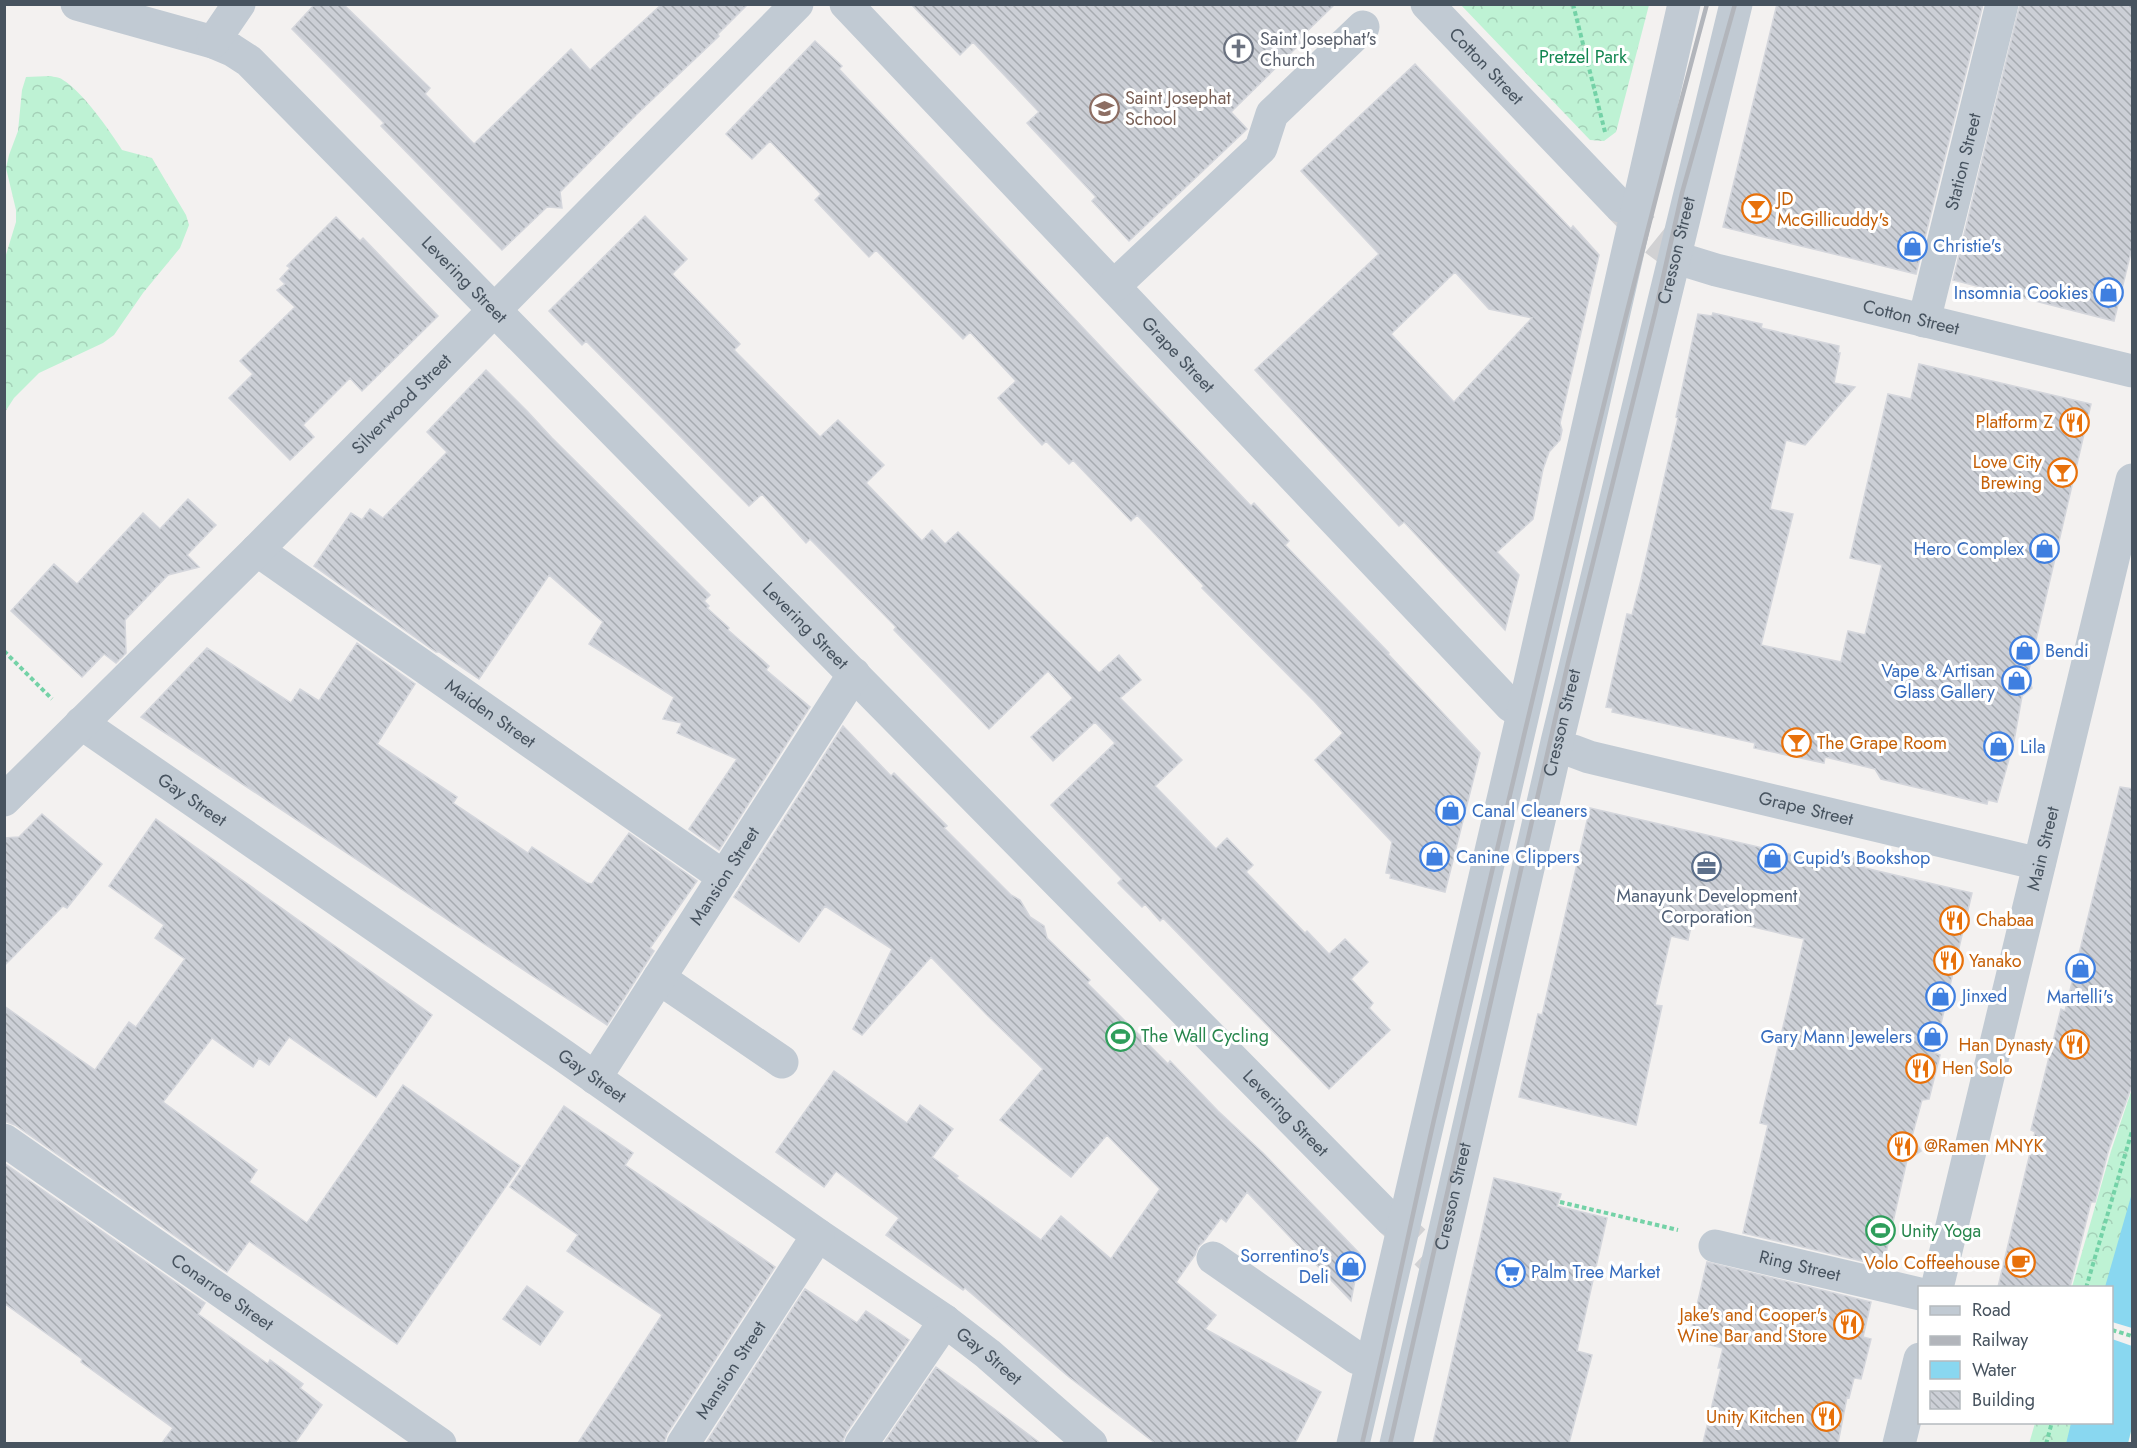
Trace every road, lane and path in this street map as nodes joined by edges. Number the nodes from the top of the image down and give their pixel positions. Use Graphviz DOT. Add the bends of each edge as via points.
graph roads {
  1 [pos="77,4"];
  2 [pos="239,4"];
  3 [pos="797,4"];
  4 [pos="846,4"];
  5 [pos="1427,4"];
  6 [pos="1573,4"];
  7 [pos="1684,4"];
  8 [pos="1736,4"];
  9 [pos="2002,4"];
  10 [pos="1363,27"];
  11 [pos="213,42"];
  12 [pos="1607,138"];
  13 [pos="1620,206"];
  14 [pos="1690,262"];
  15 [pos="1113,286"];
  16 [pos="494,310"];
  17 [pos="1924,321"];
  18 [pos="2133,371"];
  19 [pos="2133,480"];
  20 [pos="257,550"];
  21 [pos="4,651"];
  22 [pos="854,674"];
  23 [pos="50,697"];
  24 [pos="1511,706"];
  25 [pos="81,723"];
  26 [pos="1581,754"];
  27 [pos="4,800"];
  28 [pos="2040,864"];
  29 [pos="724,877"];
  30 [pos="659,978"];
  31 [pos="782,1062"];
  32 [pos="595,1078"];
  33 [pos="2133,1131"];
  34 [pos="4,1140"];
  35 [pos="1560,1202"];
  36 [pos="1390,1219"];
  37 [pos="818,1235"];
  38 [pos="1715,1246"];
  39 [pos="1213,1258"];
  40 [pos="1937,1286"];
  41 [pos="2086,1286"];
  42 [pos="1918,1294"];
  43 [pos="945,1321"];
  44 [pos="2113,1330"];
  45 [pos="2133,1336"];
  46 [pos="1357,1358"];
  47 [pos="1918,1367"];
  48 [pos="2051,1424"];
  49 [pos="440,1443"];
  50 [pos="683,1443"];
  51 [pos="861,1443"];
  52 [pos="1092,1443"];
  53 [pos="1353,1443"];
  54 [pos="1396,1443"];
  55 [pos="1899,1443"];
  56 [pos="2046,1443"];
  1 -- 11 [label="street, Levering Street"];
  2 -- 11 [label="street"];
  3 -- 16 [label="street, Silverwood Street"];
  4 -- 15 [label="street, Grape Street"];
  5 -- 13 [label="street, Cotton Street"];
  6 -- 12 [label="path"];
  7 -- 53 [label="street"];
  8 -- 54 [label="street, Cresson Street" via="1557,742"];
  9 -- 17 [label="street, Station Street"];
  10 -- 15 [label="street" via="1272,114 1261,148"];
  11 -- 16 [label="street, Levering Street" via="249,61"];
  14 -- 17 [label="street, Cotton Street"];
  15 -- 24 [label="street, Grape Street"];
  16 -- 20 [label="street, Silverwood Street"];
  16 -- 22 [label="street, Levering Street"];
  17 -- 18 [label="street, Cotton Street"];
  19 -- 28 [label="street, Main Street"];
  20 -- 25 [label="street, Silverwood Street"];
  20 -- 29 [label="street, Maiden Street"];
  21 -- 23 [label="path"];
  22 -- 29 [label="street, Mansion Street"];
  22 -- 36 [label="street, Levering Street"];
  25 -- 27 [label="street, Silverwood Street"];
  25 -- 32 [label="street, Gay Street"];
  26 -- 28 [label="street, Grape Street"];
  28 -- 40 [label="street, Main Street"];
  29 -- 30 [label="street, Mansion Street"];
  30 -- 31 [label="street"];
  30 -- 32 [label="street, Mansion Street"];
  32 -- 37 [label="street, Gay Street"];
  33 -- 41 [label="path"];
  34 -- 49 [label="street, Conarroe Street"];
  35 -- 38 [label="path" via="1673,1227"];
  37 -- 43 [label="street, Gay Street"];
  37 -- 50 [label="street, Mansion Street"];
  38 -- 42 [label="street, Ring Street"];
  39 -- 46 [label="street"];
  43 -- 51 [label="street"];
  43 -- 52 [label="street, Gay Street"];
  44 -- 45 [label="path"];
  47 -- 55 [label="street"];
  48 -- 56 [label="path"];
}
